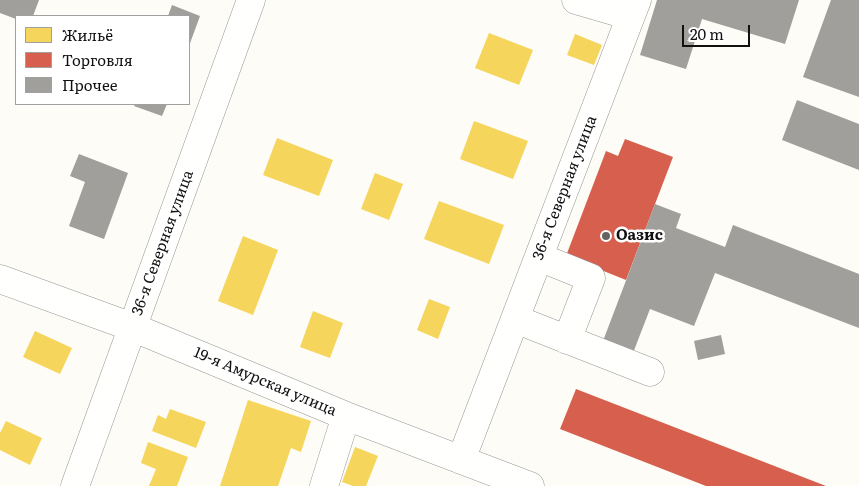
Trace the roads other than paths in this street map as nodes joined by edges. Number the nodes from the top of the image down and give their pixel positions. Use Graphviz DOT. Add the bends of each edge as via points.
graph roads {
  1 [pos="251,0"];
  2 [pos="576,0"];
  3 [pos="634,8"];
  4 [pos="539,257"];
  5 [pos="0,279"];
  6 [pos="515,320"];
  7 [pos="132,327"];
  8 [pos="568,340"];
  9 [pos="650,372"];
  10 [pos="346,416"];
  11 [pos="461,460"];
  12 [pos="75,486"];
  13 [pos="324,486"];
  14 [pos="530,486"];
  1 -- 7 [label="street, 36-я Северная улица"];
  2 -- 3 [label="street"];
  3 -- 4 [label="street, 36-я Северная улица"];
  4 -- 6 [label="street, 36-я Северная улица"];
  4 -- 8 [label="street" via="592,278"];
  5 -- 7 [label="street, 19-я Амурская улица"];
  6 -- 8 [label="street"];
  6 -- 11 [label="street, 36-я Северная улица"];
  7 -- 10 [label="street, 19-я Амурская улица"];
  7 -- 12 [label="street, 36-я Северная улица"];
  8 -- 9 [label="street"];
  10 -- 11 [label="street, 19-я Амурская улица"];
  10 -- 13 [label="street"];
  11 -- 14 [label="street, 19-я Амурская улица"];
}
